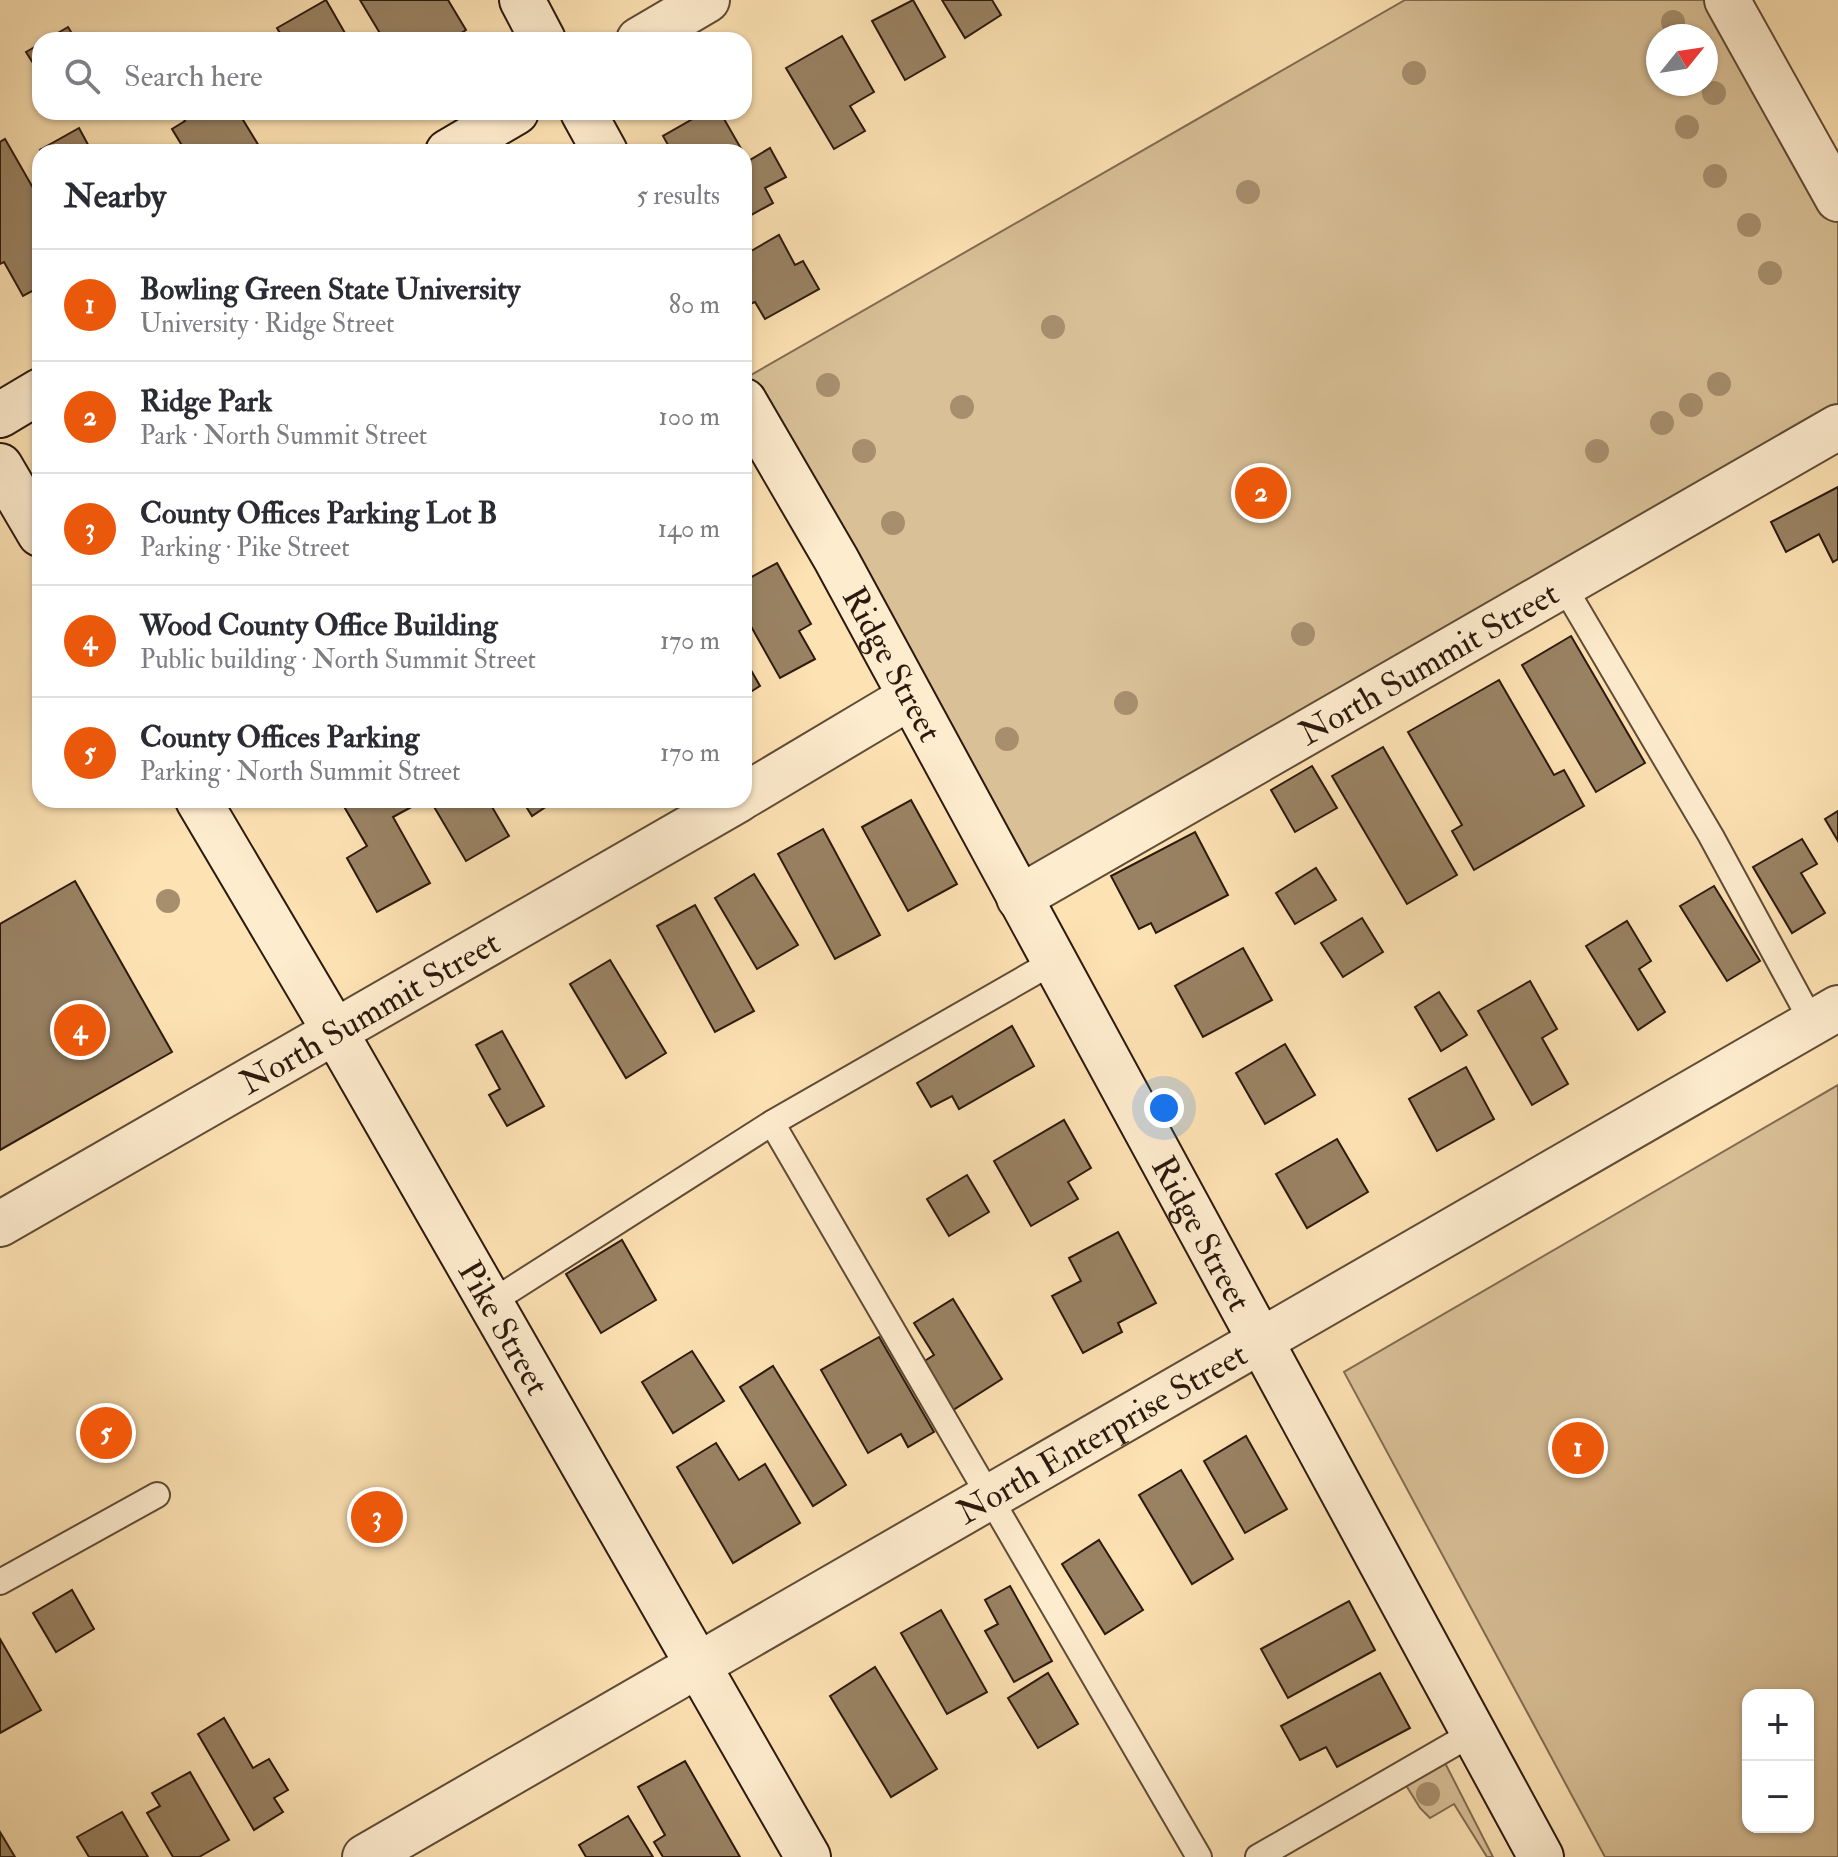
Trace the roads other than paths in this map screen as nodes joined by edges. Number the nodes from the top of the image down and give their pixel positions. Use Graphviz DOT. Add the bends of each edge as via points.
graph roads {
  1 [pos="522,0"];
  2 [pos="707,0"];
  3 [pos="1727,0"];
  4 [pos="539,32"];
  5 [pos="653,32"];
  6 [pos="502,120"];
  7 [pos="587,120"];
  8 [pos="462,144"];
  9 [pos="601,144"];
  10 [pos="1834,182"];
  11 [pos="32,396"];
  12 [pos="0,415"];
  13 [pos="752,415"];
  14 [pos="1838,427"];
  15 [pos="0,466"];
  16 [pos="32,520"];
  17 [pos="1563,585"];
  18 [pos="910,697"];
  19 [pos="752,791"];
  20 [pos="203,808"];
  21 [pos="724,808"];
  22 [pos="1019,898"];
  23 [pos="1053,962"];
  24 [pos="1825,1015"];
  25 [pos="334,1030"];
  26 [pos="772,1123"];
  27 [pos="0,1224"];
  28 [pos="490,1303"];
  29 [pos="1260,1344"];
  30 [pos="157,1495"];
  31 [pos="989,1499"];
  32 [pos="0,1582"];
  33 [pos="697,1667"];
  34 [pos="1473,1733"];
  35 [pos="365,1857"];
  36 [pos="808,1857"];
  37 [pos="1199,1857"];
  38 [pos="1258,1857"];
  39 [pos="1541,1857"];
  1 -- 4 [label="street"];
  2 -- 5 [label="street"];
  3 -- 10 [label="street"];
  6 -- 8 [label="street"];
  7 -- 9 [label="street"];
  11 -- 12 [label="street"];
  13 -- 18 [label="street, Ridge Street"];
  14 -- 17 [label="street, North Summit Street"];
  15 -- 16 [label="street"];
  17 -- 22 [label="street, North Summit Street"];
  17 -- 24 [label="lane" via="1711,836"];
  18 -- 19 [label="street"];
  18 -- 22 [label="street, Ridge Street"];
  20 -- 25 [label="street, Pike Street"];
  21 -- 25 [label="street, North Summit Street"];
  22 -- 23 [label="street, Ridge Street"];
  23 -- 26 [label="lane"];
  23 -- 29 [label="street, Ridge Street"];
  24 -- 29 [label="street, North Enterprise Street"];
  25 -- 27 [label="street, North Summit Street"];
  25 -- 28 [label="street, Pike Street"];
  26 -- 28 [label="lane"];
  26 -- 31 [label="lane"];
  28 -- 33 [label="street, Pike Street"];
  29 -- 31 [label="street, North Enterprise Street"];
  29 -- 34 [label="street, Ridge Street"];
  30 -- 32 [label="lane"];
  31 -- 33 [label="street, North Enterprise Street"];
  31 -- 37 [label="lane"];
  33 -- 35 [label="street, North Enterprise Street"];
  33 -- 36 [label="street, Pike Street"];
  34 -- 38 [label="lane"];
  34 -- 39 [label="street, Ridge Street"];
}
